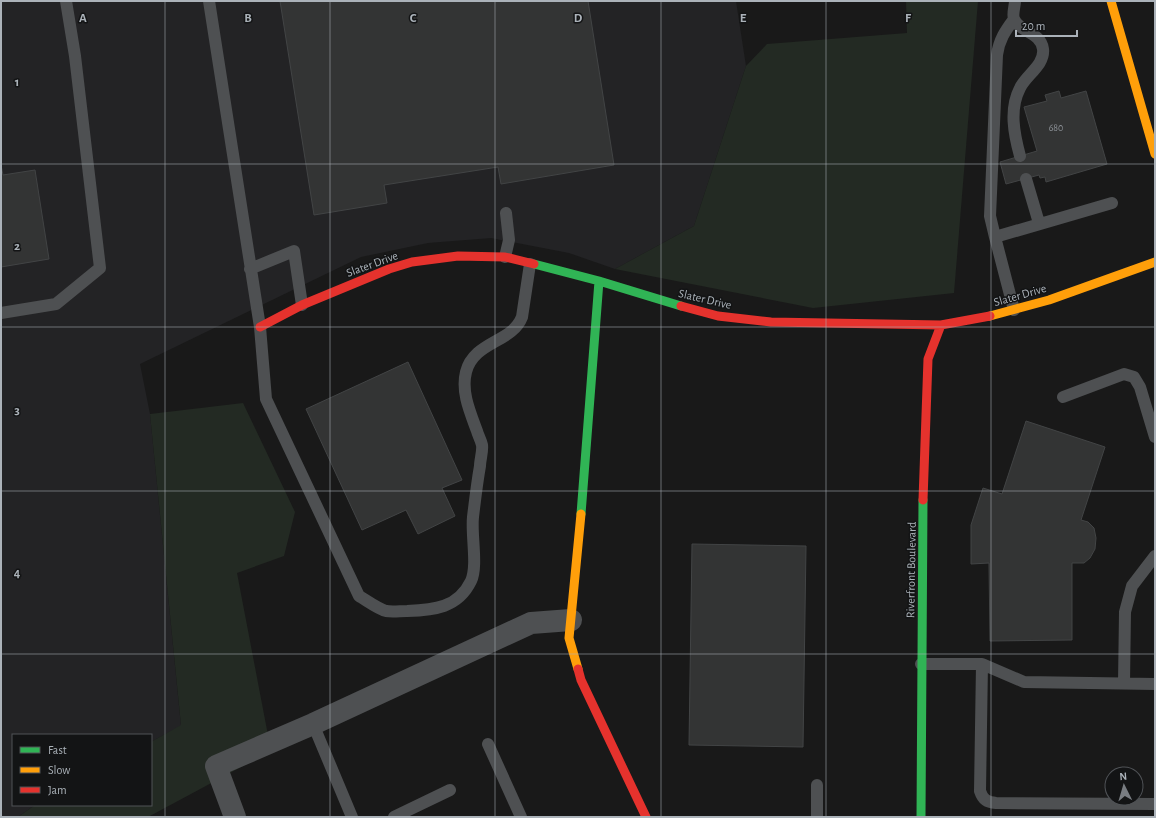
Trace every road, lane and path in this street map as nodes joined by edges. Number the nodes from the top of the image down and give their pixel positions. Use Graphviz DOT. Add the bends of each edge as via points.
graph roads {
  1 [pos="66,1"];
  2 [pos="208,1"];
  3 [pos="1015,1"];
  4 [pos="1113,3"];
  5 [pos="1014,19"];
  6 [pos="1155,154"];
  7 [pos="1020,156"];
  8 [pos="1026,179"];
  9 [pos="1112,203"];
  10 [pos="506,214"];
  11 [pos="1039,223"];
  12 [pos="995,237"];
  13 [pos="505,257"];
  14 [pos="1155,262"];
  15 [pos="530,264"];
  16 [pos="250,269"];
  17 [pos="599,281"];
  18 [pos="302,305"];
  19 [pos="1014,310"];
  20 [pos="1,313"];
  21 [pos="941,325"];
  22 [pos="260,327"];
  23 [pos="1063,397"];
  24 [pos="1155,437"];
  25 [pos="1155,556"];
  26 [pos="571,620"];
  27 [pos="921,664"];
  28 [pos="982,664"];
  29 [pos="1124,683"];
  30 [pos="1155,684"];
  31 [pos="313,724"];
  32 [pos="488,744"];
  33 [pos="817,785"];
  34 [pos="450,790"];
  35 [pos="1155,804"];
  36 [pos="235,817"];
  37 [pos="352,817"];
  38 [pos="394,817"];
  39 [pos="520,817"];
  40 [pos="646,817"];
  41 [pos="817,817"];
  42 [pos="921,817"];
  1 -- 20 [label="lane" via="100,268 56,304"];
  2 -- 16 [label="lane"];
  3 -- 5 [label="lane"];
  4 -- 6 [label="street"];
  5 -- 7 [label="lane" via="1040,40 1043,51 1040,62 1020,86 1017,95 1014,126"];
  5 -- 12 [label="lane" via="1002,35 997,55 990,216"];
  8 -- 11 [label="lane"];
  9 -- 11 [label="lane"];
  10 -- 13 [label="lane" via="509,240"];
  11 -- 12 [label="lane"];
  12 -- 19 [label="lane"];
  13 -- 15 [label="street, Slater Drive"];
  13 -- 18 [label="street, Slater Drive" via="458,256 412,262 389,268"];
  14 -- 19 [label="street, Slater Drive"];
  15 -- 17 [label="street, Slater Drive"];
  15 -- 22 [label="lane" via="520,322 516,328 476,354 469,362 466,373 464,391 482,445 473,524 472,580 454,602 442,607 385,611 359,596 266,399"];
  16 -- 18 [label="lane" via="294,250"];
  16 -- 22 [label="lane"];
  17 -- 21 [label="street, Slater Drive" via="718,316 830,325"];
  17 -- 26 [label="street"];
  18 -- 22 [label="street, Slater Drive"];
  19 -- 21 [label="street, Slater Drive"];
  21 -- 27 [label="street, Riverfront Boulevard" via="928,359"];
  23 -- 24 [label="lane" via="1124,374 1134,377 1140,387"];
  25 -- 29 [label="lane" via="1132,586 1125,612"];
  26 -- 31 [label="street" via="531,623"];
  26 -- 40 [label="street" via="569,638 581,680"];
  27 -- 28 [label="lane"];
  27 -- 42 [label="street, Riverfront Boulevard"];
  28 -- 29 [label="lane" via="1024,682"];
  28 -- 35 [label="lane" via="980,791 984,799 996,803"];
  29 -- 30 [label="lane"];
  31 -- 36 [label="street" via="216,766"];
  31 -- 37 [label="lane"];
  32 -- 39 [label="lane"];
  33 -- 41 [label="lane"];
  34 -- 38 [label="lane"];
}
